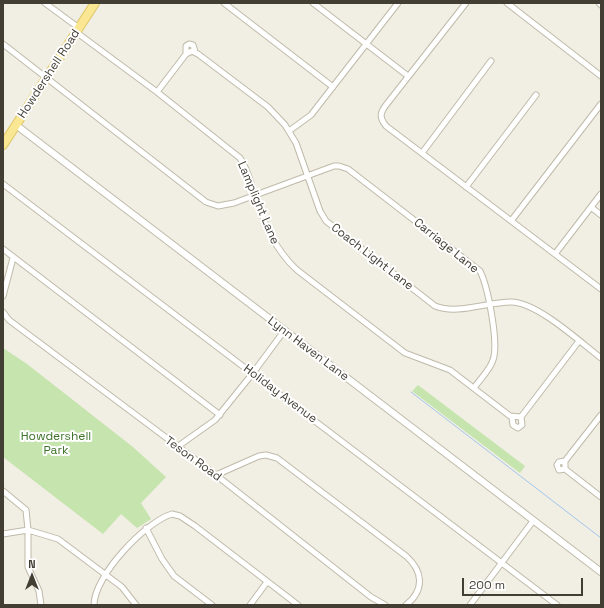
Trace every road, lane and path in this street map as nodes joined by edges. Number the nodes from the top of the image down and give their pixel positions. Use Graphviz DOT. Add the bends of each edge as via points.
graph roads {
  1 [pos="45,3"];
  2 [pos="95,3"];
  3 [pos="224,3"];
  4 [pos="313,3"];
  5 [pos="398,3"];
  6 [pos="466,3"];
  7 [pos="507,3"];
  8 [pos="599,3"];
  9 [pos="601,5"];
  10 [pos="77,30"];
  11 [pos="3,44"];
  12 [pos="366,44"];
  13 [pos="195,52"];
  14 [pos="186,54"];
  15 [pos="491,61"];
  16 [pos="408,76"];
  17 [pos="601,76"];
  18 [pos="47,77"];
  19 [pos="333,87"];
  20 [pos="157,92"];
  21 [pos="536,95"];
  22 [pos="601,104"];
  23 [pos="16,125"];
  24 [pos="289,131"];
  25 [pos="3,145"];
  26 [pos="422,152"];
  27 [pos="308,176"];
  28 [pos="3,184"];
  29 [pos="466,186"];
  30 [pos="254,194"];
  31 [pos="601,194"];
  32 [pos="592,208"];
  33 [pos="601,215"];
  34 [pos="511,220"];
  35 [pos="3,249"];
  36 [pos="555,254"];
  37 [pos="13,258"];
  38 [pos="601,289"];
  39 [pos="3,296"];
  40 [pos="489,304"];
  41 [pos="3,312"];
  42 [pos="284,331"];
  43 [pos="579,342"];
  44 [pos="601,358"];
  45 [pos="253,373"];
  46 [pos="474,388"];
  47 [pos="220,415"];
  48 [pos="601,415"];
  49 [pos="512,417"];
  50 [pos="521,417"];
  51 [pos="596,421"];
  52 [pos="601,425"];
  53 [pos="177,447"];
  54 [pos="216,475"];
  55 [pos="3,491"];
  56 [pos="601,497"];
  57 [pos="533,521"];
  58 [pos="146,528"];
  59 [pos="28,530"];
  60 [pos="3,534"];
  61 [pos="502,563"];
  62 [pos="601,572"];
  63 [pos="106,574"];
  64 [pos="267,582"];
  65 [pos="42,605"];
  66 [pos="94,605"];
  67 [pos="136,605"];
  68 [pos="212,605"];
  69 [pos="250,605"];
  70 [pos="298,605"];
  71 [pos="385,605"];
  72 [pos="406,605"];
  73 [pos="470,605"];
  74 [pos="557,605"];
  1 -- 10 [label="street, Lamplight Lane"];
  2 -- 10 [label="main road, Howdershell Road"];
  3 -- 19 [label="street"];
  4 -- 12 [label="street"];
  5 -- 12 [label="street"];
  6 -- 16 [label="street"];
  7 -- 17 [label="street"];
  8 -- 9 [label="street"];
  10 -- 18 [label="main road, Howdershell Road"];
  10 -- 20 [label="street, Lamplight Lane"];
  11 -- 18 [label="street, Carriage Lane"];
  12 -- 16 [label="street"];
  12 -- 19 [label="street"];
  13 -- 14 [label="street"];
  13 -- 14 [label="street" via="193,45 189,44 186,46"];
  13 -- 24 [label="street, Coach Light Lane" via="272,111"];
  14 -- 20 [label="street"];
  15 -- 26 [label="street"];
  16 -- 26 [label="street" via="381,112 381,117 386,126"];
  18 -- 23 [label="main road, Howdershell Road"];
  18 -- 30 [label="street, Carriage Lane" via="210,204 223,206"];
  19 -- 24 [label="street" via="311,115"];
  20 -- 30 [label="street, Lamplight Lane" via="237,154 247,171"];
  21 -- 29 [label="street"];
  22 -- 34 [label="street"];
  23 -- 25 [label="main road, Howdershell Road"];
  23 -- 42 [label="street, Lynn Haven Lane"];
  24 -- 27 [label="street, Coach Light Lane"];
  26 -- 29 [label="street"];
  27 -- 30 [label="street, Carriage Lane"];
  27 -- 40 [label="street, Coach Light Lane" via="326,220 434,306 447,310"];
  27 -- 40 [label="street, Carriage Lane" via="334,166 348,168 476,267 485,282"];
  28 -- 45 [label="street, Holiday Avenue"];
  29 -- 34 [label="street"];
  30 -- 46 [label="street, Lamplight Lane" via="271,237 283,256 297,270 405,353 444,367"];
  31 -- 32 [label="street"];
  32 -- 33 [label="street"];
  32 -- 36 [label="street"];
  34 -- 36 [label="street"];
  35 -- 37 [label="street"];
  36 -- 38 [label="street"];
  37 -- 39 [label="street"];
  37 -- 47 [label="street"];
  40 -- 43 [label="street, Coach Light Lane" via="511,302 532,307"];
  40 -- 46 [label="street, Carriage Lane" via="495,352 491,365"];
  41 -- 53 [label="street, Teson Road" via="9,320"];
  42 -- 45 [label="street"];
  42 -- 57 [label="street, Lynn Haven Lane"];
  43 -- 44 [label="street, Coach Light Lane"];
  43 -- 50 [label="street"];
  45 -- 47 [label="street"];
  45 -- 61 [label="street, Holiday Avenue"];
  46 -- 49 [label="street, Lamplight Lane"];
  47 -- 53 [label="street"];
  48 -- 51 [label="street"];
  49 -- 50 [label="street"];
  49 -- 50 [label="street, Lamplight Lane" via="513,425 518,428 522,425"];
  51 -- 52 [label="street"];
  51 -- 56 [label="street" via="565,461 565,469"];
  53 -- 54 [label="street, Teson Road"];
  54 -- 71 [label="street, Teson Road" via="371,597"];
  54 -- 72 [label="street" via="259,456 277,458 417,567 420,581 418,588 415,596"];
  55 -- 59 [label="street" via="26,510"];
  57 -- 61 [label="street"];
  57 -- 62 [label="street, Lynn Haven Lane"];
  58 -- 63 [label="street" via="135,537"];
  58 -- 64 [label="street" via="168,515 176,514"];
  58 -- 68 [label="street" via="174,576"];
  59 -- 60 [label="street"];
  59 -- 63 [label="street" via="58,538"];
  59 -- 65 [label="street" via="28,568 39,591"];
  61 -- 73 [label="street"];
  61 -- 74 [label="street, Holiday Avenue"];
  63 -- 66 [label="street" via="97,589"];
  63 -- 67 [label="street" via="128,592"];
  64 -- 69 [label="street"];
  64 -- 70 [label="street"];
}
